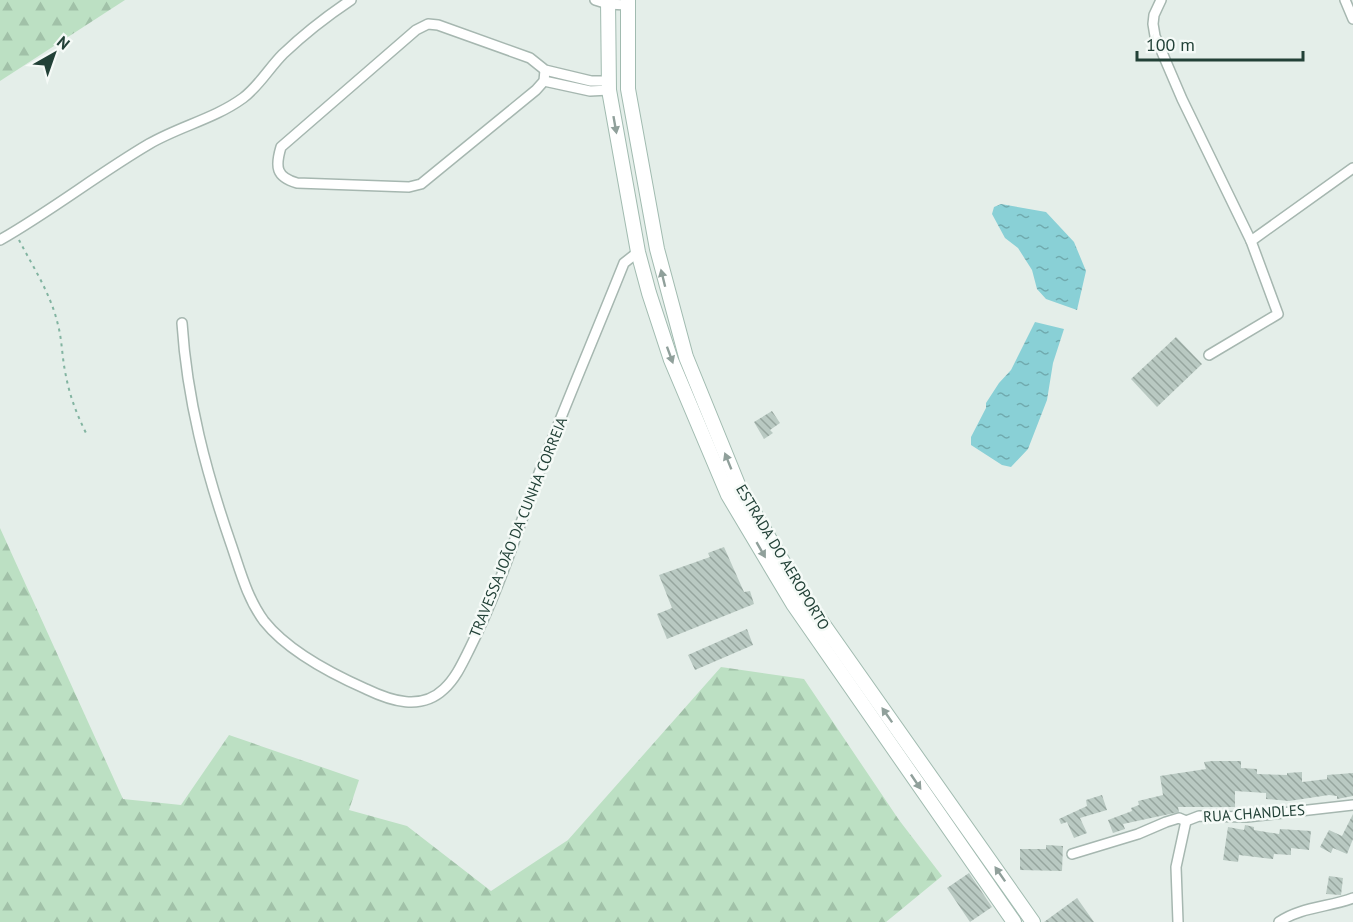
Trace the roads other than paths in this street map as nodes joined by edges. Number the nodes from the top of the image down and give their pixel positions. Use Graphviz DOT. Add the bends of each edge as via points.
graph roads {
  1 [pos="351,0"];
  2 [pos="1161,0"];
  3 [pos="1345,0"];
  4 [pos="604,1"];
  5 [pos="628,2"];
  6 [pos="1352,16"];
  7 [pos="545,70"];
  8 [pos="544,81"];
  9 [pos="609,85"];
  10 [pos="1353,168"];
  11 [pos="0,240"];
  12 [pos="1251,241"];
  13 [pos="638,252"];
  14 [pos="182,323"];
  15 [pos="1209,355"];
  16 [pos="1353,805"];
  17 [pos="1186,821"];
  18 [pos="1072,854"];
  19 [pos="1353,898"];
  20 [pos="1014,922"];
  21 [pos="1034,922"];
  22 [pos="1178,922"];
  23 [pos="1279,922"];
  1 -- 11 [label="street" via="308,32 245,96 218,113 151,143"];
  2 -- 12 [label="street" via="1154,15 1155,36"];
  3 -- 6 [label="street"];
  4 -- 5 [label="street"];
  4 -- 9 [label="main road, ESTRADA DO AEROPORTO"];
  21 -- 5 [label="main road, ESTRADA DO AEROPORTO, one-way" via="802,594 739,488 686,357 663,276 628,89"];
  7 -- 8 [label="street"];
  7 -- 8 [label="street" via="530,58 428,24 416,30 281,147 279,172 284,179 297,183 409,187 421,184"];
  7 -- 9 [label="street"];
  8 -- 9 [label="street" via="590,91"];
  9 -- 13 [label="main road, ESTRADA DO AEROPORTO, one-way"];
  10 -- 12 [label="street"];
  12 -- 15 [label="street" via="1278,314"];
  13 -- 14 [label="street, TRAVESSA JOÃO DA CUNHA CORREIA" via="624,263 478,631 444,690 419,702 393,700 357,686 287,643 264,620 247,591 200,446 187,381"];
  13 -- 20 [label="main road, ESTRADA DO AEROPORTO, one-way" via="671,360 728,495 793,604"];
  16 -- 17 [label="street, RUA CHANDLES" via="1247,817 1199,816"];
  17 -- 18 [label="street" via="1166,822"];
  17 -- 22 [label="street, RUA CHANDLES" via="1176,867"];
  19 -- 23 [label="street"];
}
